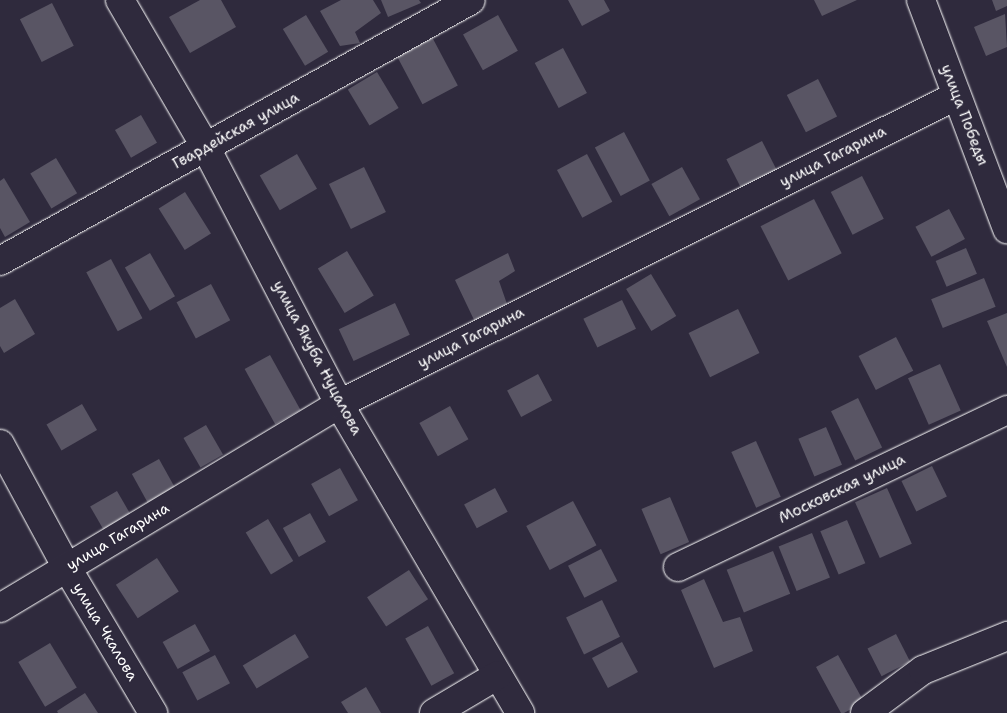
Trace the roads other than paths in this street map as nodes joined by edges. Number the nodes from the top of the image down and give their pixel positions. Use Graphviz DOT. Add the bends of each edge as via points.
graph roads {
  1 [pos="120,0"];
  2 [pos="471,0"];
  3 [pos="921,0"];
  4 [pos="956,96"];
  5 [pos="206,148"];
  6 [pos="1007,229"];
  7 [pos="0,261"];
  8 [pos="339,404"];
  9 [pos="1007,410"];
  10 [pos="0,444"];
  11 [pos="678,567"];
  12 [pos="67,568"];
  13 [pos="0,608"];
  14 [pos="1007,636"];
  15 [pos="498,675"];
  16 [pos="153,713"];
  17 [pos="434,713"];
  18 [pos="520,713"];
  19 [pos="865,713"];
  1 -- 5 [label="street, улица Якуба Нуцалова"];
  2 -- 5 [label="street, Гвардейская улица"];
  3 -- 4 [label="street, улица Победы"];
  4 -- 6 [label="street, улица Победы"];
  4 -- 8 [label="street, улица Гагарина"];
  5 -- 7 [label="street, Гвардейская улица"];
  5 -- 8 [label="street, улица Якуба Нуцалова"];
  8 -- 12 [label="street, улица Гагарина"];
  8 -- 15 [label="street, улица Якуба Нуцалова"];
  9 -- 11 [label="street, Московская улица"];
  10 -- 12 [label="street, улица Чкалова"];
  12 -- 13 [label="street, улица Гагарина"];
  12 -- 16 [label="street, улица Чкалова"];
  14 -- 19 [label="street" via="923,670"];
  15 -- 17 [label="street"];
  15 -- 18 [label="street, улица Якуба Нуцалова"];
}
